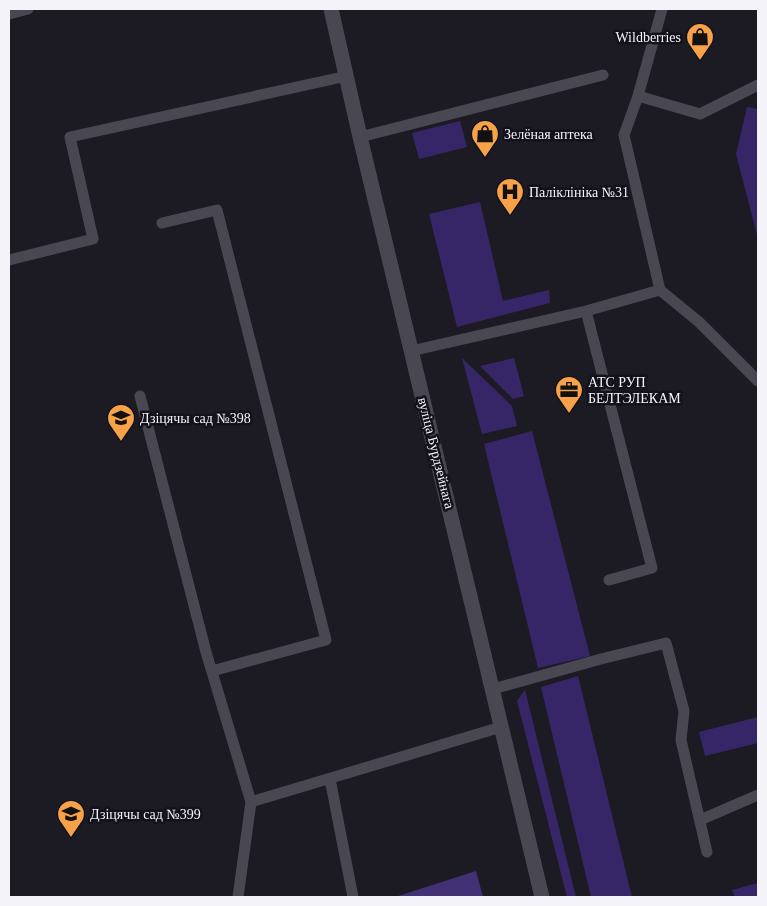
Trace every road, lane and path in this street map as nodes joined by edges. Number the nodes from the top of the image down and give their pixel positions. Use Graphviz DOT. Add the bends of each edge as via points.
graph roads {
  1 [pos="28,9"];
  2 [pos="331,9"];
  3 [pos="662,9"];
  4 [pos="9,14"];
  5 [pos="603,75"];
  6 [pos="347,76"];
  7 [pos="758,85"];
  8 [pos="638,96"];
  9 [pos="360,137"];
  10 [pos="162,223"];
  11 [pos="9,260"];
  12 [pos="660,290"];
  13 [pos="586,311"];
  14 [pos="412,351"];
  15 [pos="758,381"];
  16 [pos="140,396"];
  17 [pos="609,580"];
  18 [pos="212,671"];
  19 [pos="493,688"];
  20 [pos="501,727"];
  21 [pos="330,779"];
  22 [pos="758,795"];
  23 [pos="251,802"];
  24 [pos="700,820"];
  25 [pos="707,852"];
  26 [pos="238,897"];
  27 [pos="354,897"];
  28 [pos="542,897"];
  1 -- 4 [label="lane"];
  2 -- 6 [label="street, вуліца Бурдзейнага"];
  3 -- 8 [label="lane"];
  5 -- 9 [label="lane"];
  6 -- 9 [label="street, вуліца Бурдзейнага"];
  6 -- 11 [label="lane" via="70,136 93,239"];
  7 -- 8 [label="lane" via="700,114"];
  8 -- 12 [label="lane" via="624,135"];
  9 -- 14 [label="street, вуліца Бурдзейнага"];
  10 -- 18 [label="lane" via="216,210 326,640"];
  12 -- 13 [label="lane"];
  12 -- 15 [label="lane" via="699,322"];
  13 -- 14 [label="lane"];
  13 -- 17 [label="lane" via="652,568"];
  14 -- 19 [label="street, вуліца Бурдзейнага"];
  16 -- 18 [label="lane"];
  18 -- 23 [label="lane"];
  19 -- 20 [label="street, вуліца Бурдзейнага"];
  19 -- 24 [label="lane" via="666,643 684,710 681,740"];
  20 -- 21 [label="lane"];
  20 -- 28 [label="street, вуліца Бурдзейнага"];
  21 -- 23 [label="lane"];
  21 -- 27 [label="lane"];
  22 -- 24 [label="lane"];
  23 -- 26 [label="lane"];
  24 -- 25 [label="lane"];
}
